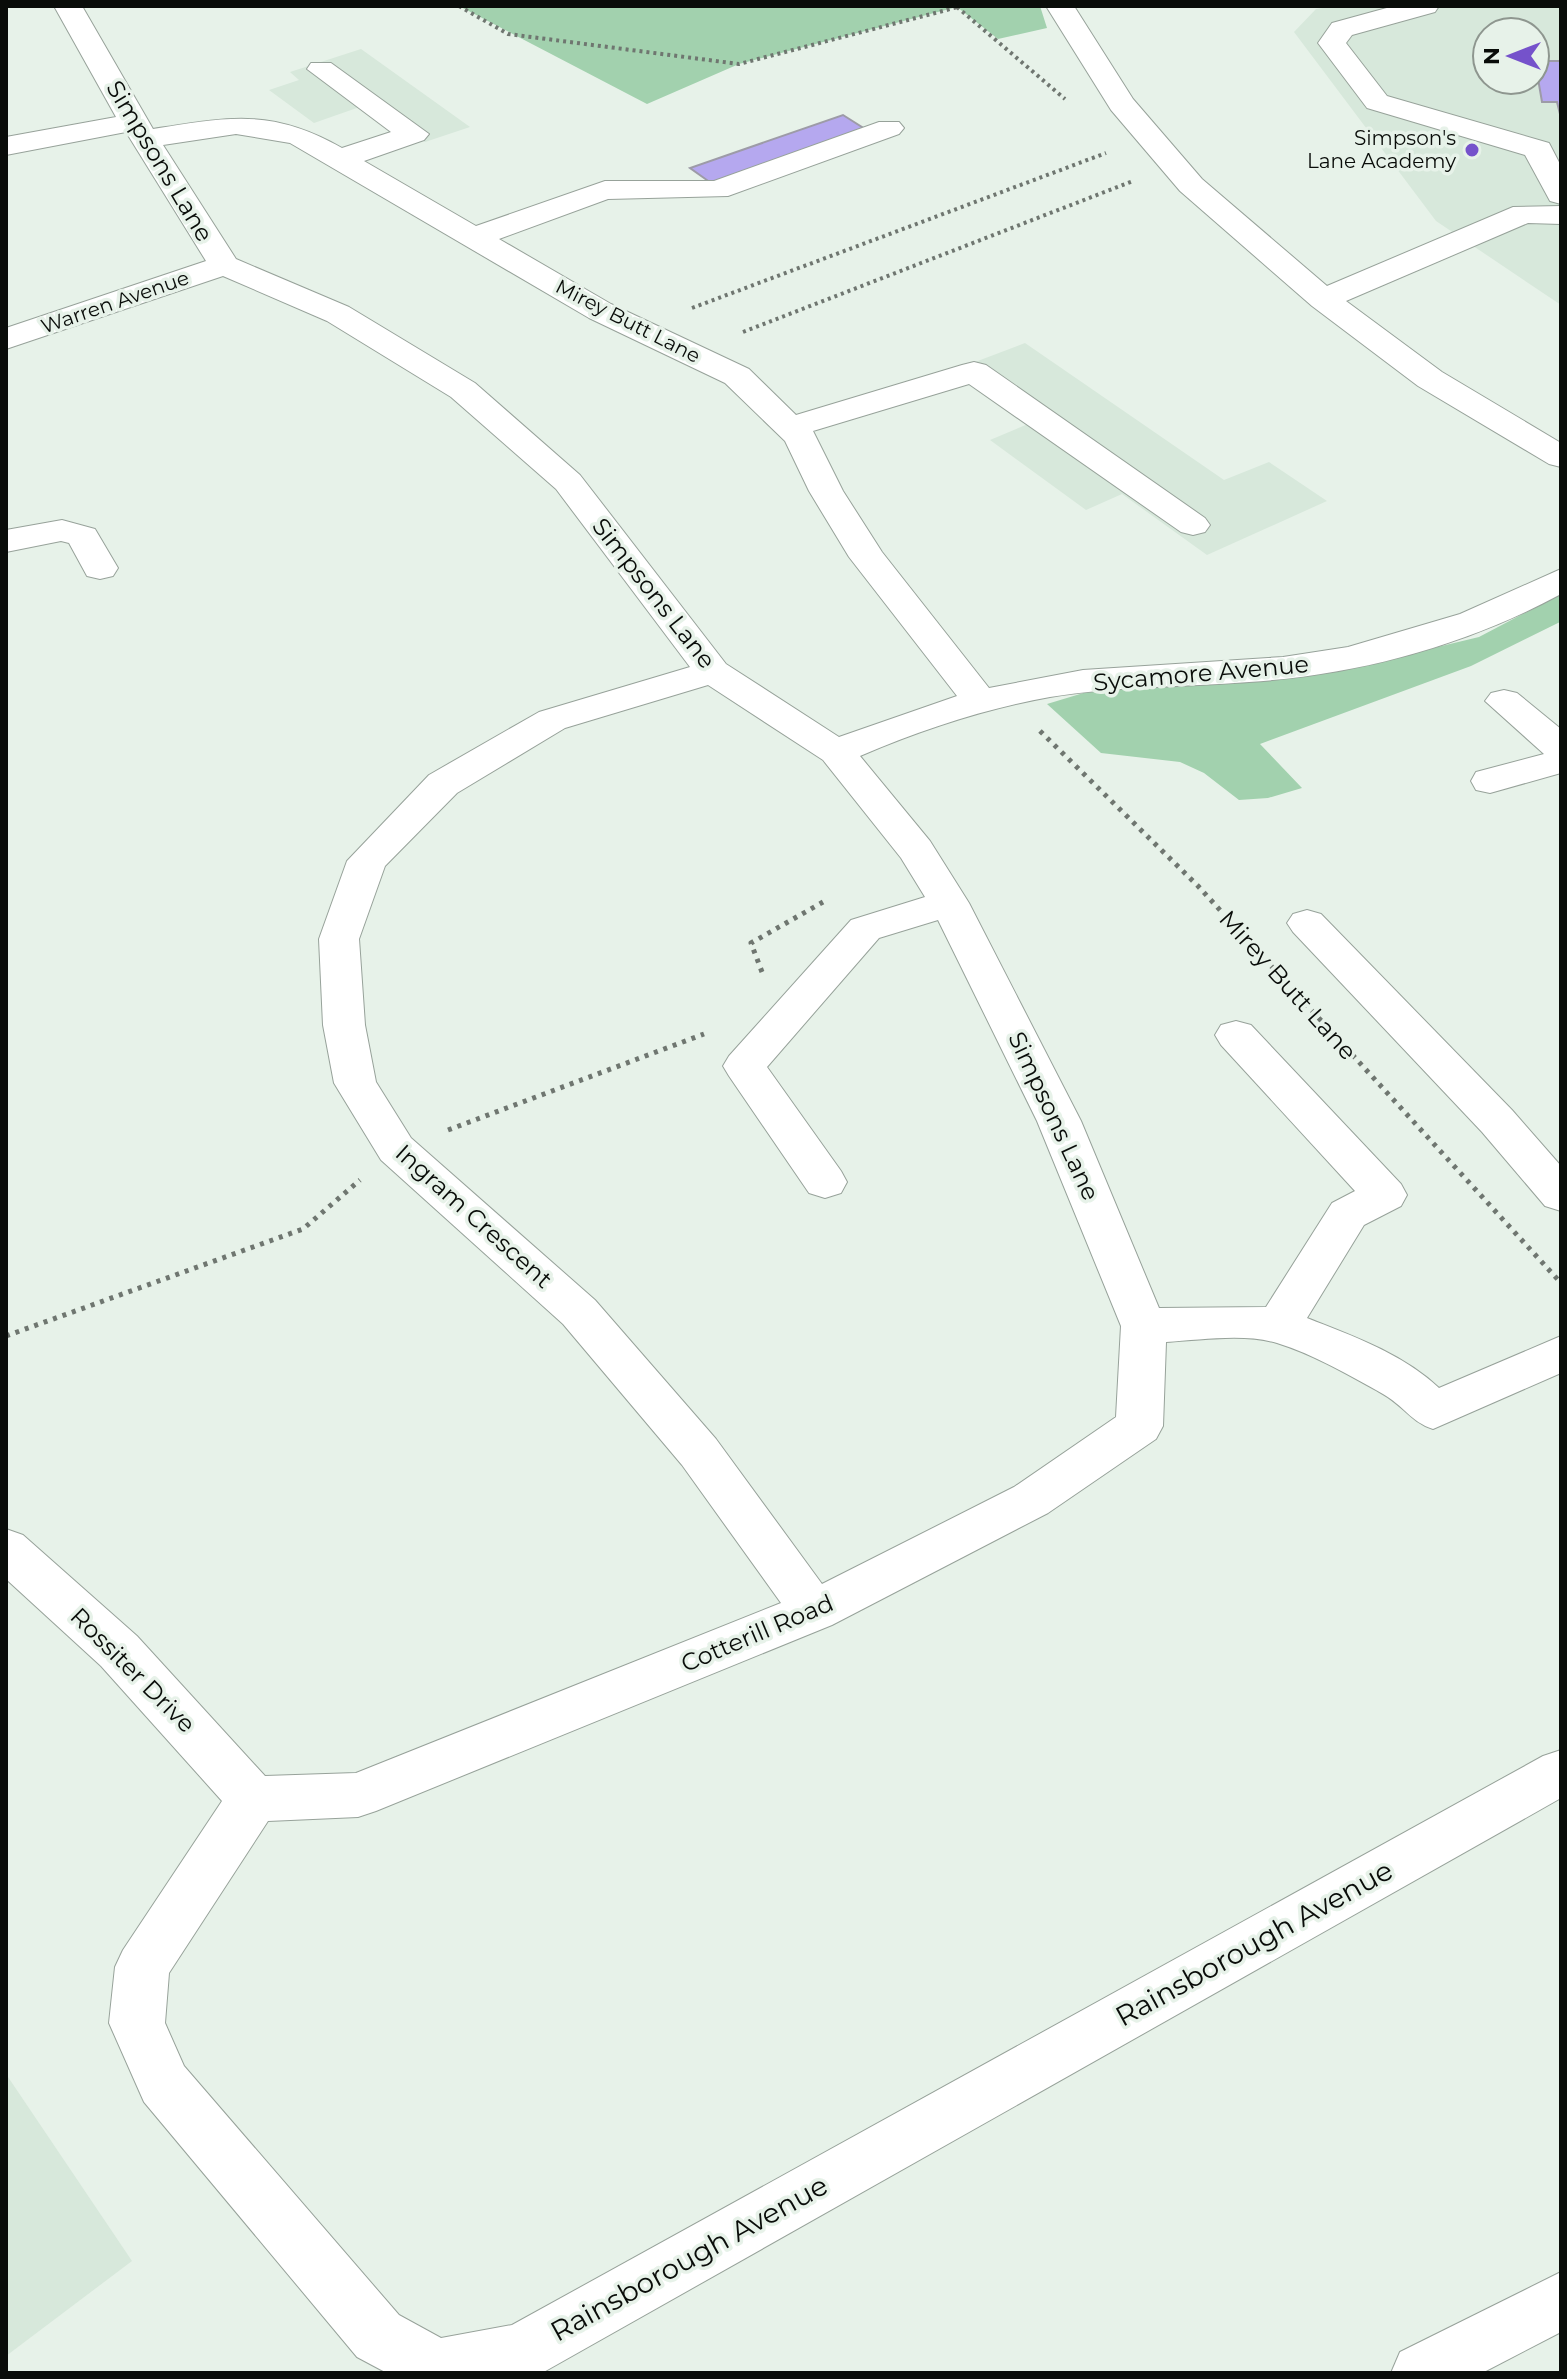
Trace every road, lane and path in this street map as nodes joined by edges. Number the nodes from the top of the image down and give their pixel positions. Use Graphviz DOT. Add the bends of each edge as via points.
graph roads {
  1 [pos="68,6"];
  2 [pos="459,6"];
  3 [pos="919,6"];
  4 [pos="957,6"];
  5 [pos="1060,6"];
  6 [pos="1425,6"];
  7 [pos="928,13"];
  8 [pos="321,69"];
  9 [pos="1075,108"];
  10 [pos="889,128"];
  11 [pos="140,130"];
  12 [pos="1147,137"];
  13 [pos="6,146"];
  14 [pos="340,159"];
  15 [pos="1173,166"];
  16 [pos="1561,195"];
  17 [pos="1561,215"];
  18 [pos="475,237"];
  19 [pos="224,265"];
  20 [pos="1323,299"];
  21 [pos="639,328"];
  22 [pos="6,339"];
  23 [pos="690,353"];
  24 [pos="790,427"];
  25 [pos="1561,457"];
  26 [pos="1193,525"];
  27 [pos="6,541"];
  28 [pos="100,568"];
  29 [pos="1561,580"];
  30 [pos="713,672"];
  31 [pos="993,699"];
  32 [pos="1504,701"];
  33 [pos="1561,748"];
  34 [pos="836,752"];
  35 [pos="1561,761"];
  36 [pos="1490,781"];
  37 [pos="834,896"];
  38 [pos="949,903"];
  39 [pos="1307,923"];
  40 [pos="766,981"];
  41 [pos="718,1029"];
  42 [pos="1236,1035"];
  43 [pos="396,1149"];
  44 [pos="825,1182"];
  45 [pos="1561,1195"];
  46 [pos="1561,1283"];
  47 [pos="1279,1325"];
  48 [pos="1144,1326"];
  49 [pos="6,1336"];
  50 [pos="1561,1353"];
  51 [pos="6,1549"];
  52 [pos="814,1611"];
  53 [pos="1561,1772"];
  54 [pos="253,1799"];
  55 [pos="1561,2301"];
  56 [pos="1421,2373"];
  1 -- 11 [label="street, Simpsons Lane"];
  2 -- 7 [label="path" via="508,34 739,64"];
  3 -- 7 [label="path"];
  4 -- 7 [label="path"];
  4 -- 9 [label="path"];
  5 -- 12 [label="street"];
  6 -- 16 [label="street" via="1342,29 1332,43 1377,102 1538,149"];
  8 -- 14 [label="street" via="414,134"];
  10 -- 18 [label="street" via="717,190 605,190"];
  11 -- 13 [label="street, Mirey Butt Lane"];
  11 -- 14 [label="street, Mirey Butt Lane" via="236,125 299,136"];
  11 -- 19 [label="street, Simpsons Lane"];
  12 -- 15 [label="street"];
  12 -- 21 [label="path"];
  14 -- 18 [label="street, Mirey Butt Lane"];
  15 -- 20 [label="street"];
  15 -- 23 [label="path"];
  17 -- 20 [label="street" via="1524,214"];
  18 -- 21 [label="street, Mirey Butt Lane" via="600,311"];
  19 -- 22 [label="street, Warren Avenue"];
  19 -- 30 [label="street, Simpsons Lane" via="338,314 463,390 568,482"];
  20 -- 25 [label="street" via="1430,379"];
  21 -- 23 [label="street, Mirey Butt Lane"];
  23 -- 24 [label="street, Mirey Butt Lane" via="737,376"];
  24 -- 26 [label="street" via="974,372"];
  24 -- 31 [label="street, Mirey Butt Lane" via="867,557"];
  27 -- 28 [label="street" via="62,530 83,536"];
  29 -- 31 [label="street, Sycamore Avenue" via="1466,626 1315,664 1052,686"];
  30 -- 34 [label="street, Simpsons Lane"];
  30 -- 43 [label="street, Ingram Crescent" via="552,720 443,784 367,861 339,939 344,1025 355,1083"];
  31 -- 34 [label="street, Sycamore Avenue" via="891,728"];
  31 -- 46 [label="path, Mirey Butt Lane" via="1198,886"];
  32 -- 33 [label="street"];
  34 -- 38 [label="street, Simpsons Lane" via="916,850"];
  35 -- 36 [label="street"];
  37 -- 40 [label="path" via="751,943"];
  38 -- 44 [label="street" via="865,929 744,1066"];
  38 -- 48 [label="street, Simpsons Lane" via="1059,1121"];
  39 -- 45 [label="street"];
  41 -- 43 [label="path"];
  42 -- 47 [label="street" via="1385,1195 1348,1214"];
  43 -- 49 [label="path" via="303,1229"];
  43 -- 52 [label="street, Ingram Crescent" via="579,1312 699,1452"];
  47 -- 48 [label="street"];
  47 -- 50 [label="street" via="1344,1351 1406,1385 1433,1411"];
  48 -- 52 [label="street, Cotterill Road" via="1139,1426 1031,1500"];
  51 -- 54 [label="street, Rossiter Drive" via="119,1651"];
  52 -- 54 [label="street, Cotterill Road" via="358,1795"];
  53 -- 54 [label="street, Rainsborough Avenue" via="520,2353 437,2368 378,2336 164,2084 137,2023 142,1967"];
  55 -- 56 [label="street"];
}
